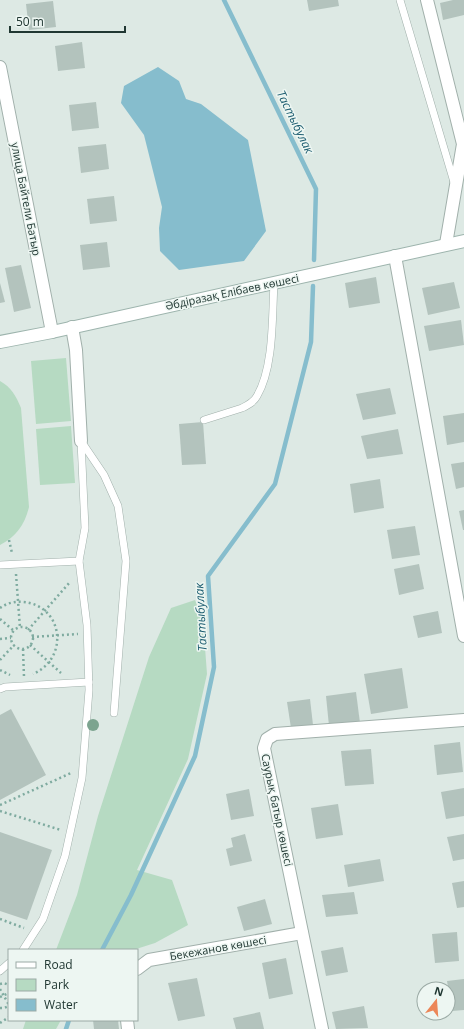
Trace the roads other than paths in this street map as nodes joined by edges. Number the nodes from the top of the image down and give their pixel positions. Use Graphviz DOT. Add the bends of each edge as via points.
graph roads {
  1 [pos="400,0"];
  2 [pos="427,0"];
  3 [pos="0,67"];
  4 [pos="456,187"];
  5 [pos="464,241"];
  6 [pos="446,244"];
  7 [pos="395,256"];
  8 [pos="274,283"];
  9 [pos="72,327"];
  10 [pos="52,332"];
  11 [pos="0,342"];
  12 [pos="204,420"];
  13 [pos="81,441"];
  14 [pos="79,561"];
  15 [pos="0,565"];
  16 [pos="464,636"];
  17 [pos="89,682"];
  18 [pos="0,689"];
  19 [pos="114,713"];
  20 [pos="464,720"];
  21 [pos="302,933"];
  22 [pos="24,949"];
  23 [pos="8,964"];
  24 [pos="138,968"];
  25 [pos="0,971"];
  26 [pos="322,1029"];
  1 -- 4 [label="lane"];
  2 -- 4 [label="street" via="463,144"];
  3 -- 10 [label="street, улица Байтели Батыр"];
  4 -- 6 [label="street"];
  5 -- 6 [label="street, Әбдіразақ Елібаев көшесі"];
  6 -- 7 [label="street, Әбдіразақ Елібаев көшесі"];
  7 -- 8 [label="street, Әбдіразақ Елібаев көшесі"];
  7 -- 16 [label="street"];
  8 -- 9 [label="street, Әбдіразақ Елібаев көшесі"];
  8 -- 12 [label="lane" via="269,361 256,397 242,408"];
  9 -- 10 [label="street, Әбдіразақ Елібаев көшесі"];
  9 -- 13 [label="street" via="76,350"];
  10 -- 11 [label="street, Әбдіразақ Елібаев көшесі"];
  13 -- 14 [label="lane" via="85,528"];
  13 -- 19 [label="lane" via="104,475 118,506 126,561"];
  14 -- 15 [label="lane"];
  14 -- 17 [label="lane" via="87,633"];
  17 -- 18 [label="lane"];
  17 -- 22 [label="lane" via="82,778 65,856 43,919"];
  20 -- 21 [label="street, Саурық батыр көшесі" via="275,734 267,739 264,748"];
  21 -- 24 [label="street, Бекежанов көшесі" via="149,960"];
  21 -- 26 [label="street, Саурық батыр көшесі"];
  23 -- 25 [label="lane"];
}
